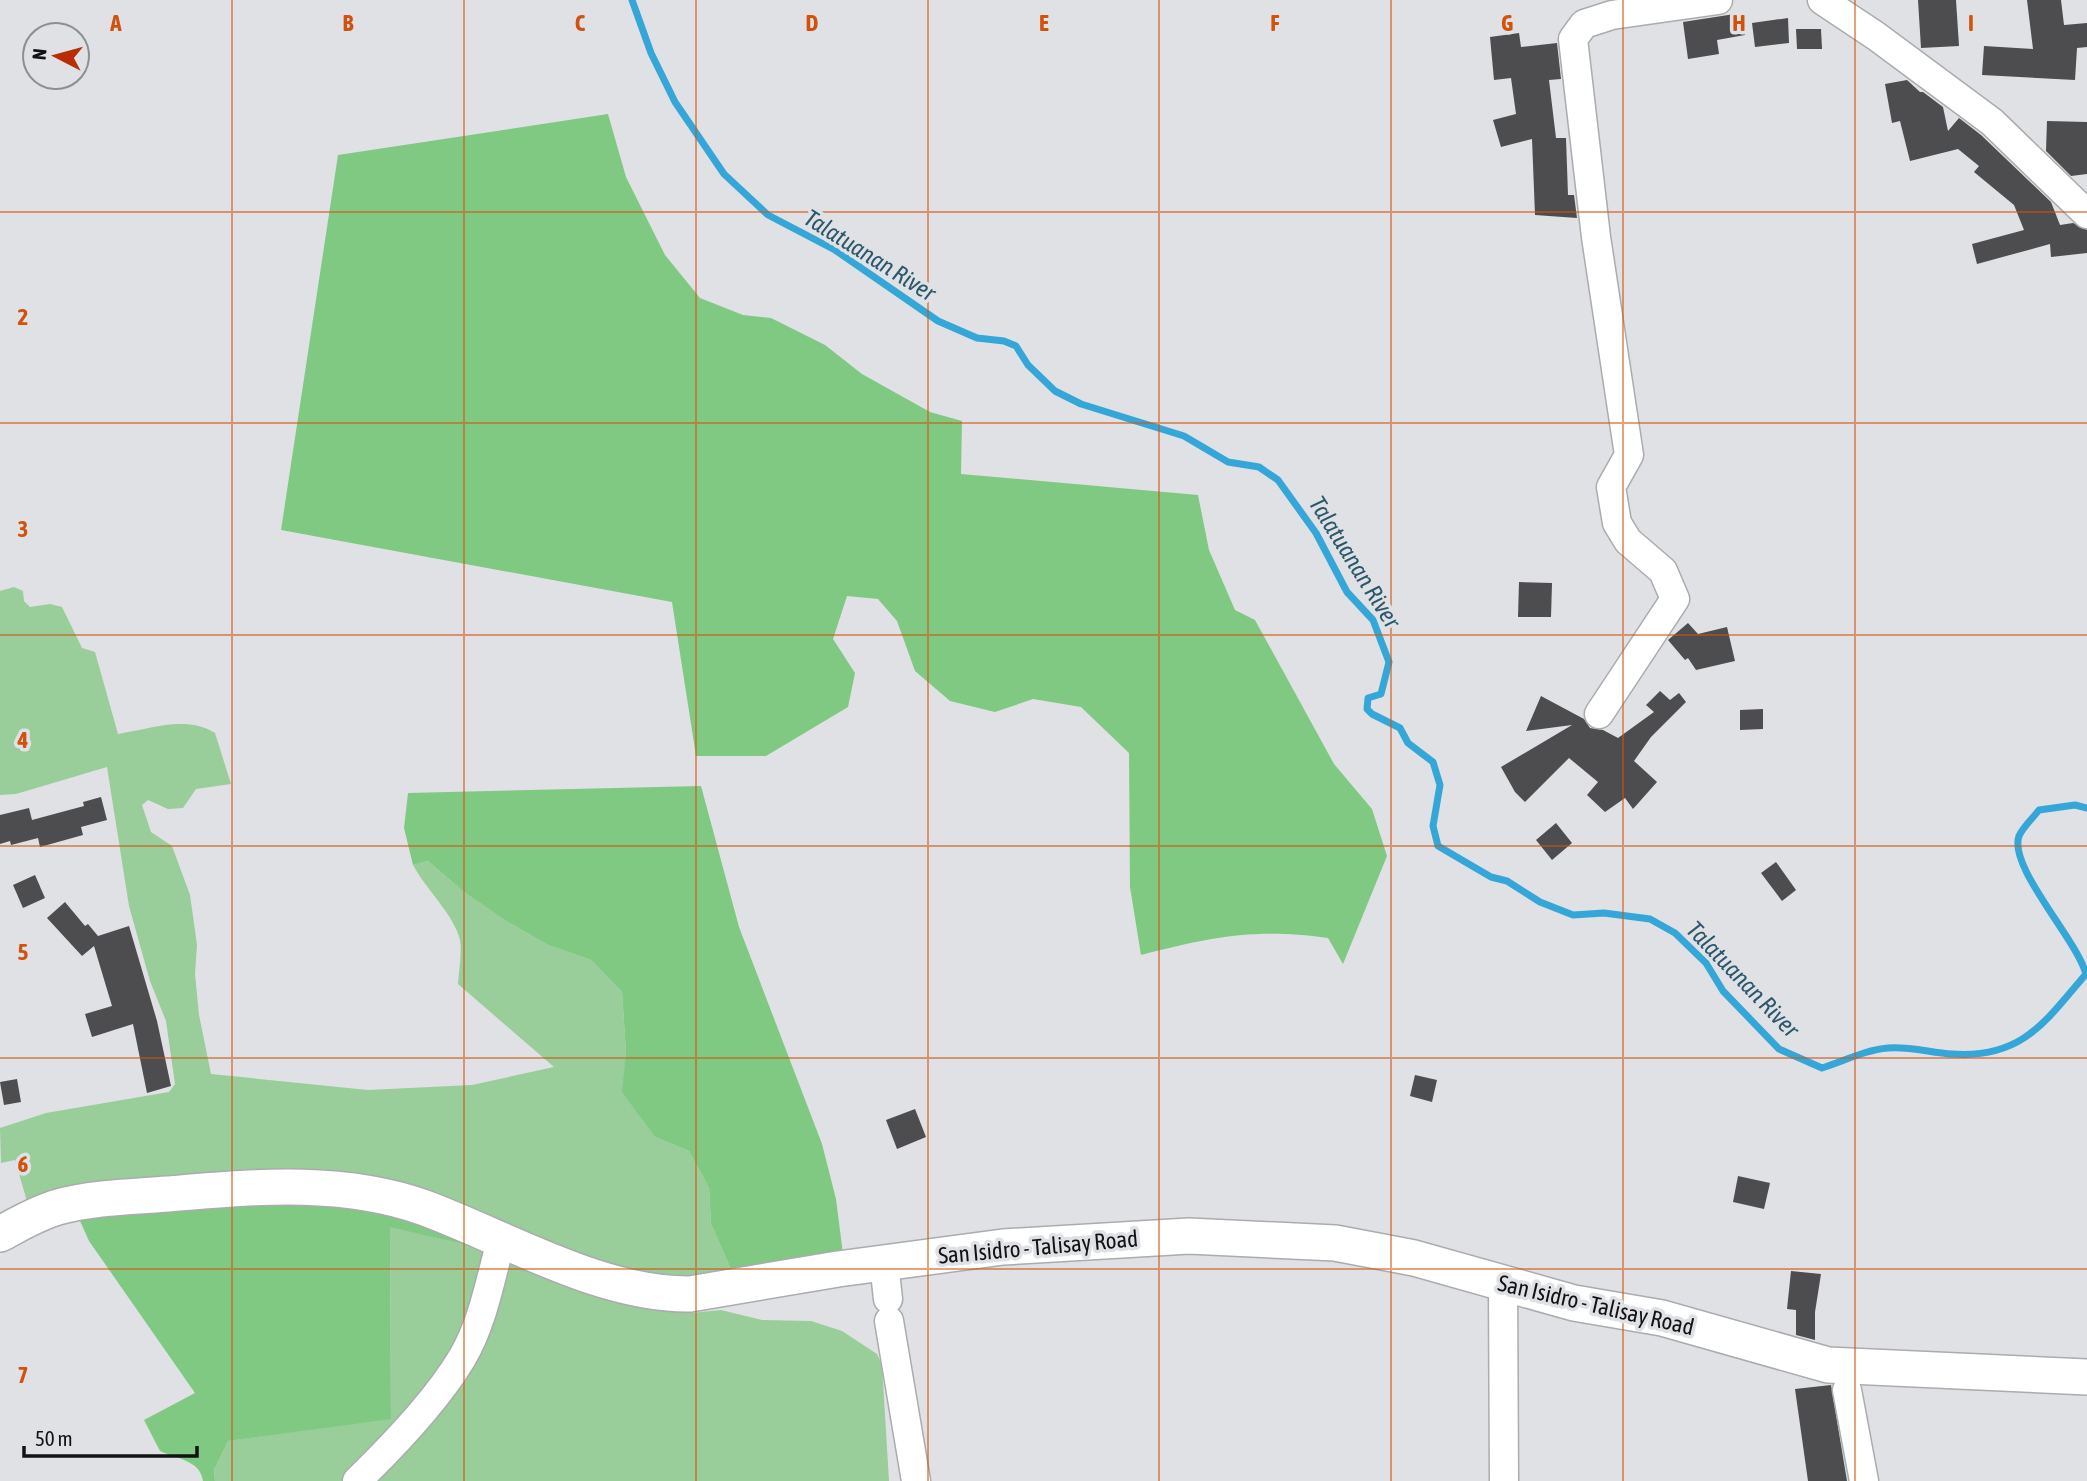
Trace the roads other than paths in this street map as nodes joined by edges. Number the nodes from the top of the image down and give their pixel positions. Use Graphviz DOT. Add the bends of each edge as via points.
graph roads {
  1 [pos="1718,0"];
  2 [pos="1822,0"];
  3 [pos="2087,214"];
  4 [pos="1599,714"];
  5 [pos="0,1234"];
  6 [pos="501,1241"];
  7 [pos="884,1263"];
  8 [pos="1503,1284"];
  9 [pos="2087,1377"];
  10 [pos="1847,1390"];
  11 [pos="357,1481"];
  12 [pos="916,1481"];
  13 [pos="1504,1481"];
  14 [pos="1864,1481"];
  1 -- 4 [label="street" via="1612,15 1584,24 1573,39 1596,237 1629,455 1611,486 1616,523 1628,541 1663,572 1675,599"];
  2 -- 3 [label="street" via="1992,122"];
  5 -- 6 [label="street, San Isidro - Talisay Road" via="55,1208 98,1198 258,1186 397,1199"];
  6 -- 7 [label="street, San Isidro - Talisay Road" via="643,1290 668,1294"];
  6 -- 11 [label="street" via="480,1314 461,1359"];
  7 -- 8 [label="street, San Isidro - Talisay Road" via="1003,1247 1189,1236 1354,1245"];
  7 -- 12 [label="street"];
  8 -- 9 [label="street, San Isidro - Talisay Road" via="1574,1303 1675,1321 1828,1365"];
  8 -- 13 [label="street"];
  10 -- 14 [label="street"];
}
